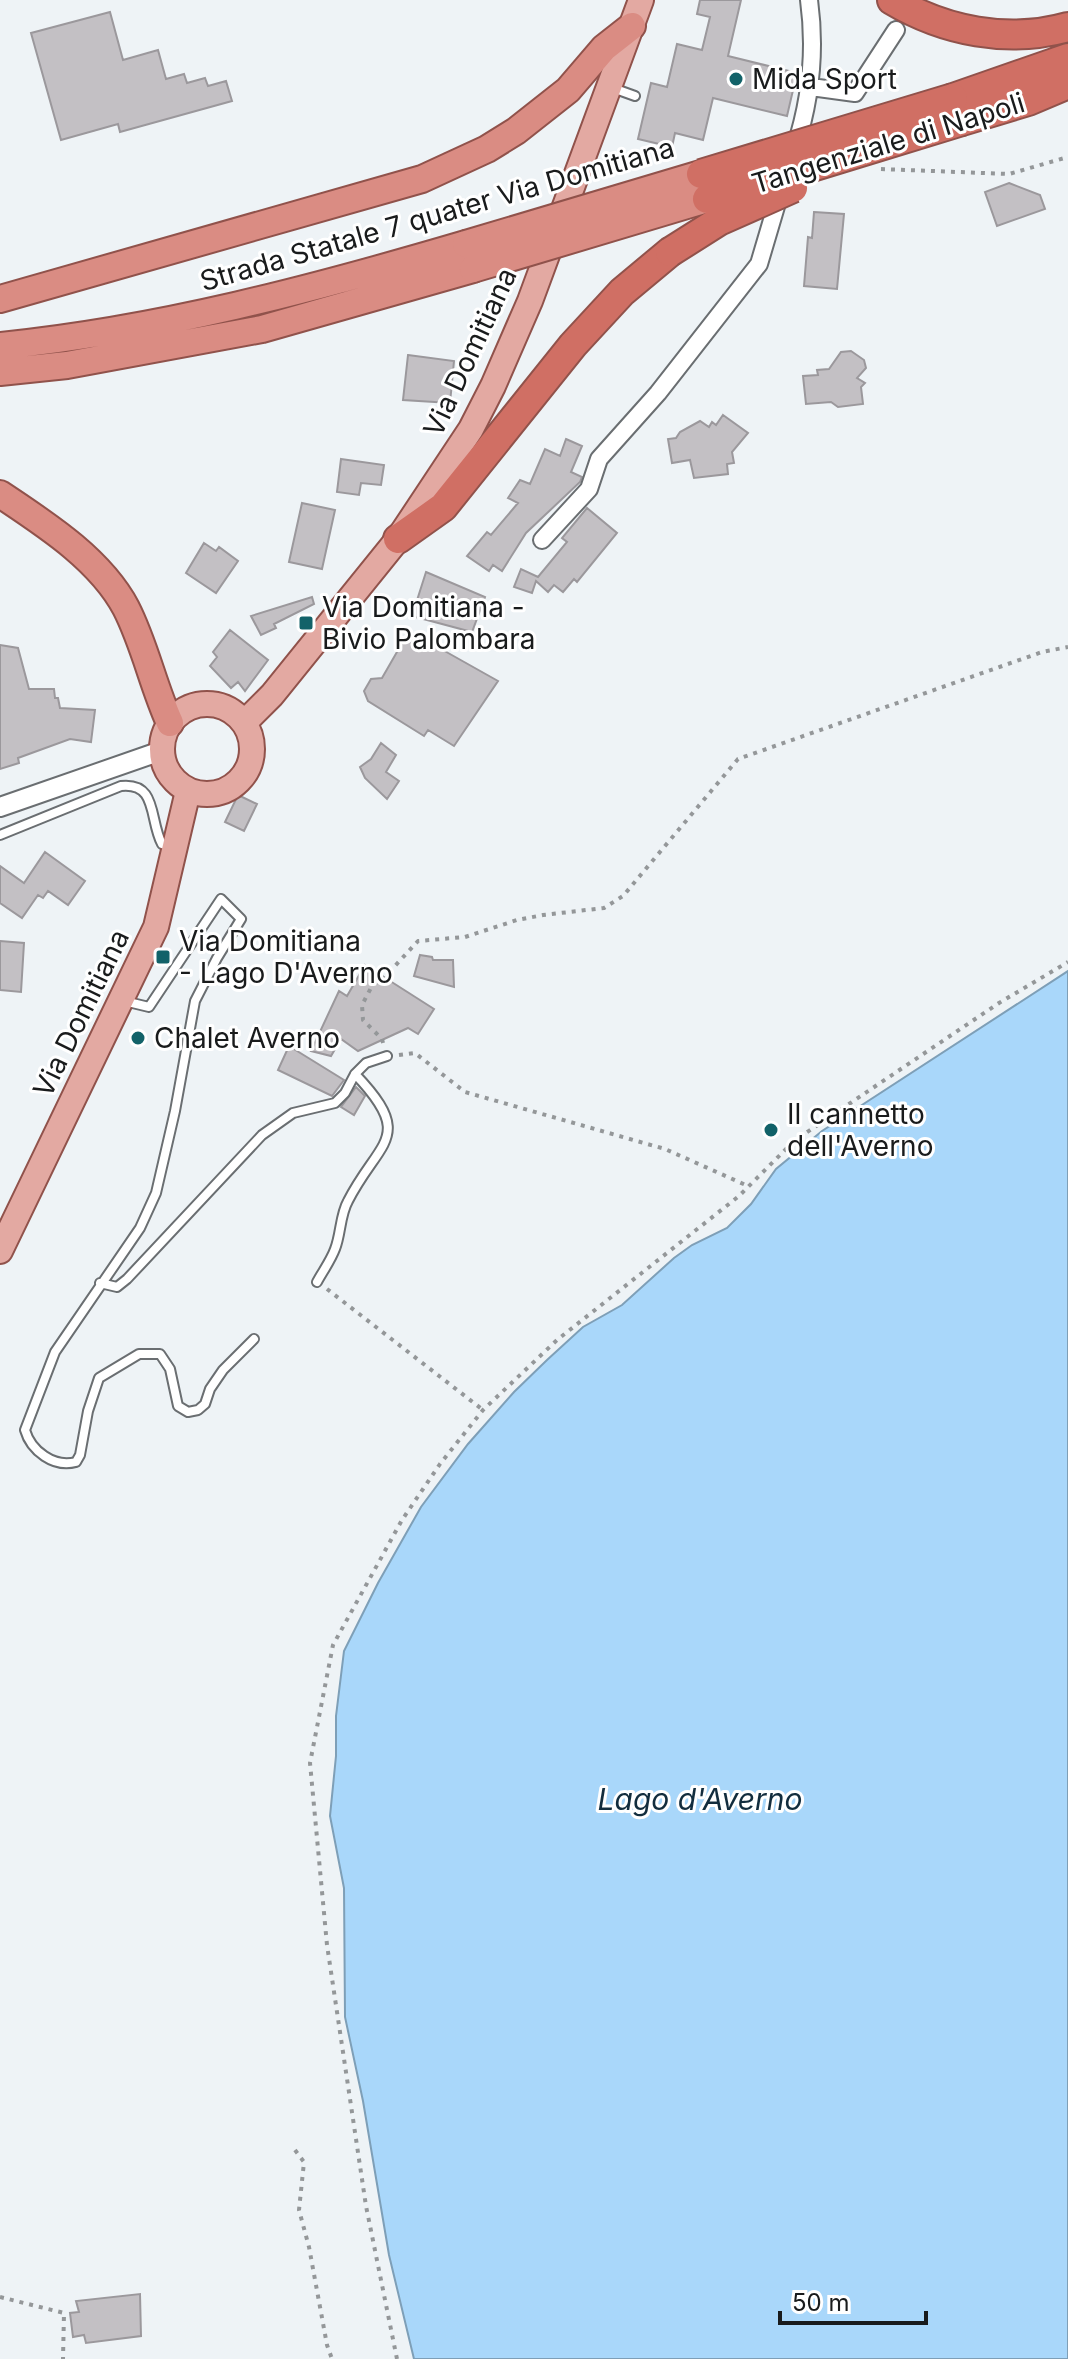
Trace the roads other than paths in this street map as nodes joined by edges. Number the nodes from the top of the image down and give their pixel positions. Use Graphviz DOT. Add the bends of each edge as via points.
graph roads {
  1 [pos="641,0"];
  2 [pos="809,0"];
  3 [pos="892,0"];
  4 [pos="632,26"];
  5 [pos="1068,27"];
  6 [pos="896,30"];
  7 [pos="1068,58"];
  8 [pos="1068,84"];
  9 [pos="608,86"];
  10 [pos="811,87"];
  11 [pos="635,96"];
  12 [pos="958,110"];
  13 [pos="833,160"];
  14 [pos="704,186"];
  15 [pos="470,257"];
  16 [pos="0,299"];
  17 [pos="0,346"];
  18 [pos="0,372"];
  19 [pos="0,494"];
  20 [pos="398,539"];
  21 [pos="542,540"];
  22 [pos="170,723"];
  23 [pos="244,723"];
  24 [pos="161,751"];
  25 [pos="188,791"];
  26 [pos="0,807"];
  27 [pos="0,835"];
  28 [pos="174,849"];
  29 [pos="121,1000"];
  30 [pos="387,1056"];
  31 [pos="355,1074"];
  32 [pos="0,1251"];
  33 [pos="317,1282"];
  34 [pos="100,1283"];
  35 [pos="254,1339"];
  1 -- 4 [label="main road, Via Domitiana"];
  2 -- 10 [label="street"];
  3 -- 5 [label="highway" via="932,21 972,31 1035,33"];
  4 -- 9 [label="main road, Via Domitiana"];
  4 -- 16 [label="highway" via="525,124 487,149 422,179"];
  6 -- 10 [label="street" via="855,93"];
  7 -- 12 [label="highway, Tangenziale di Napoli"];
  8 -- 12 [label="highway, Tangenziale di Napoli" via="1028,101"];
  9 -- 11 [label="lane"];
  9 -- 20 [label="main road, Via Domitiana" via="530,301 493,386 446,470"];
  10 -- 21 [label="street" via="759,264 599,459 589,489"];
  12 -- 13 [label="highway, Tangenziale di Napoli, bridge"];
  12 -- 14 [label="highway, Tangenziale di Napoli, bridge"];
  13 -- 14 [label="highway, Tangenziale di Napoli, bridge"];
  13 -- 20 [label="highway, bridge" via="812,180 719,221 622,292 443,507"];
  14 -- 15 [label="highway, Strada Statale 7 quater Via Domitiana, bridge"];
  15 -- 17 [label="highway, Strada Statale 7 quater Via Domitiana" via="82,336"];
  15 -- 18 [label="highway, Strada Statale 7 quater Via Domitiana" via="262,329"];
  19 -- 22 [label="highway" via="53,531 113,588 136,629"];
  20 -- 23 [label="main road, Via Domitiana"];
  22 -- 23 [label="main road" via="189,707 213,704"];
  22 -- 24 [label="main road"];
  23 -- 25 [label="main road" via="252,757 242,778 223,792"];
  24 -- 25 [label="main road" via="169,775"];
  24 -- 26 [label="street"];
  25 -- 28 [label="main road, Via Domitiana"];
  27 -- 28 [label="lane" via="133,784 144,790 152,806 162,844"];
  28 -- 29 [label="main road, Via Domitiana" via="156,927"];
  29 -- 32 [label="main road, Via Domitiana"];
  29 -- 34 [label="lane" via="149,1007 221,899 241,919 195,1001 156,1193 140,1228"];
  30 -- 31 [label="lane" via="366,1063"];
  31 -- 33 [label="lane" via="387,1115 390,1128 386,1144 346,1202 335,1249"];
  31 -- 34 [label="lane" via="335,1103 293,1113 262,1135 117,1287"];
  34 -- 35 [label="lane" via="55,1352 25,1430 36,1452 66,1465 80,1455 99,1378 139,1354 160,1354 170,1369 178,1406 198,1410 223,1370"];
}
